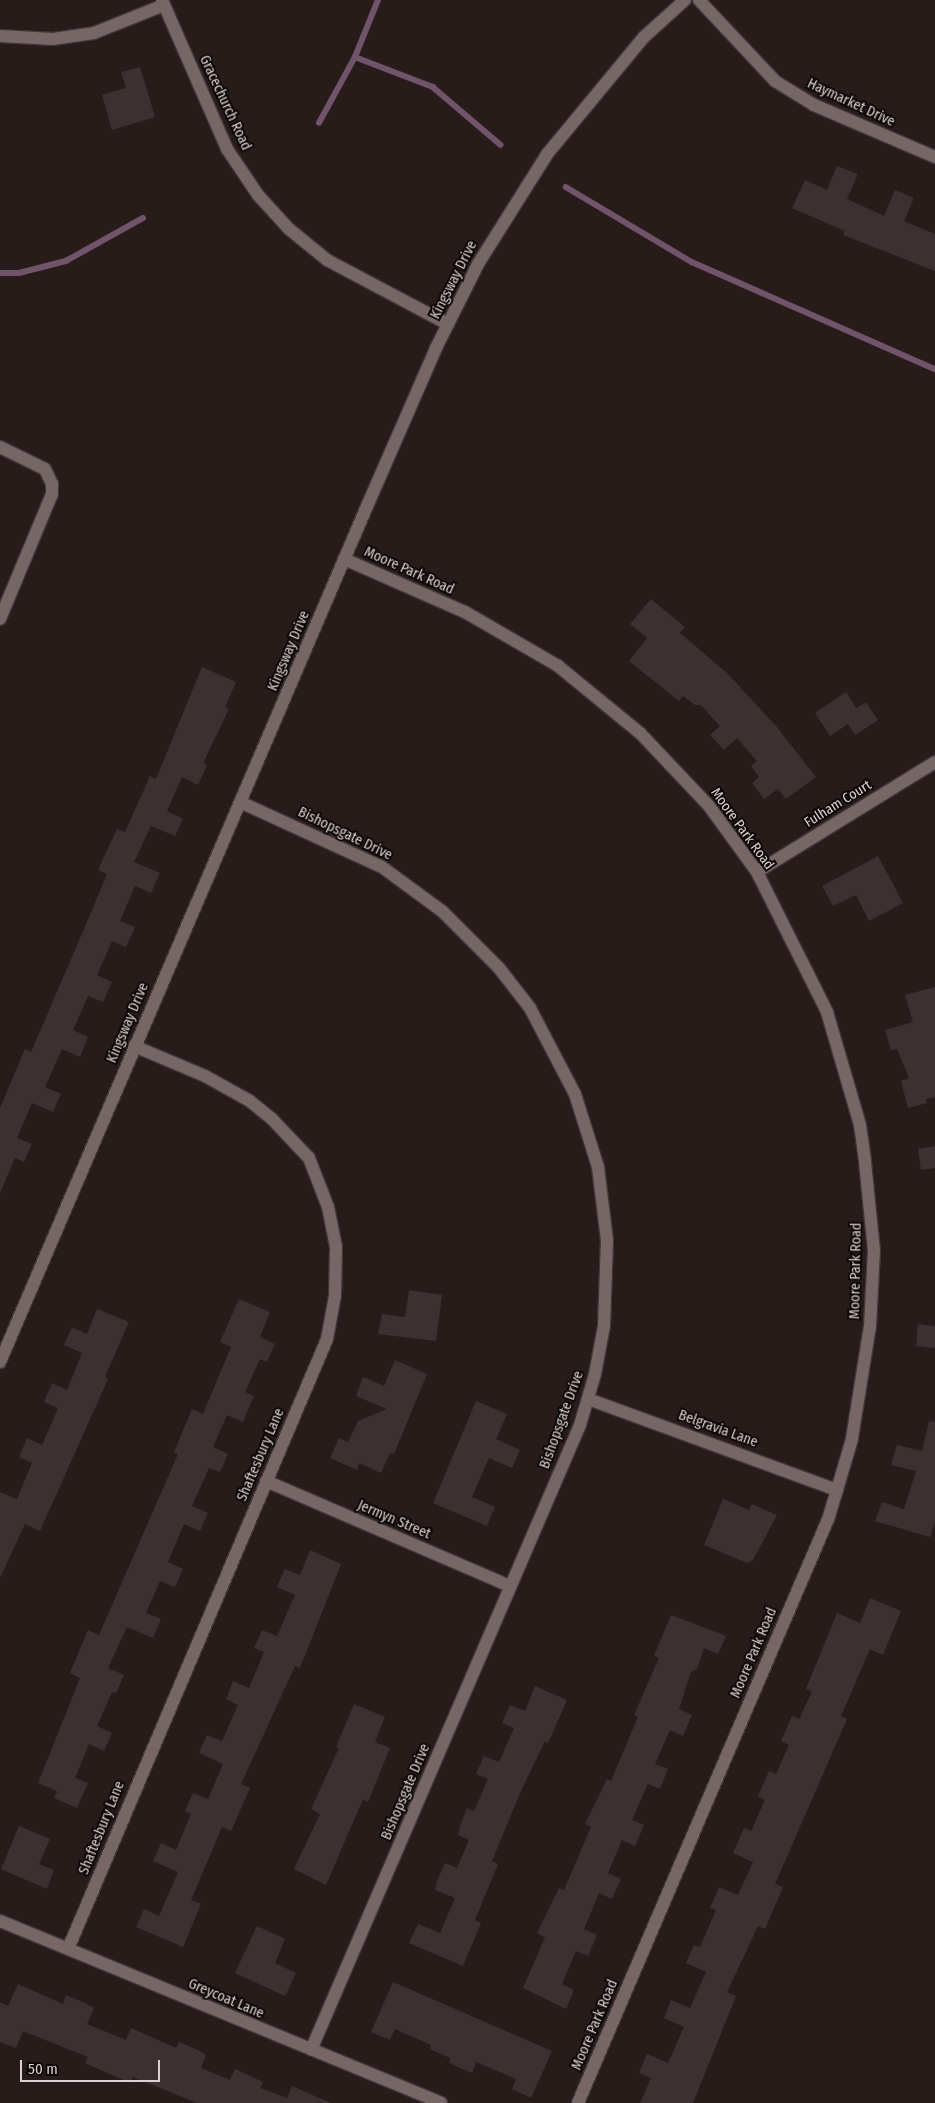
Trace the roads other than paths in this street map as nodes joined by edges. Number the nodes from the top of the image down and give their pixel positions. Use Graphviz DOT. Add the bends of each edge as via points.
graph roads {
  1 [pos="685,0"];
  2 [pos="699,0"];
  3 [pos="163,3"];
  4 [pos="0,36"];
  5 [pos="935,157"];
  6 [pos="448,324"];
  7 [pos="0,447"];
  8 [pos="344,559"];
  9 [pos="0,619"];
  10 [pos="935,762"];
  11 [pos="240,802"];
  12 [pos="758,872"];
  13 [pos="134,1046"];
  14 [pos="0,1362"];
  15 [pos="588,1399"];
  16 [pos="266,1481"];
  17 [pos="838,1490"];
  18 [pos="510,1586"];
  19 [pos="0,1921"];
  20 [pos="68,1949"];
  21 [pos="311,2050"];
  22 [pos="441,2103"];
  23 [pos="578,2103"];
  1 -- 6 [label="street, Kingsway Drive" via="644,37 548,153 495,233"];
  2 -- 5 [label="street, Haymarket Drive" via="775,82 814,105"];
  3 -- 4 [label="street" via="94,33 53,39"];
  3 -- 6 [label="street, Gracechurch Road" via="227,149 258,195 290,229 327,260"];
  6 -- 8 [label="street, Kingsway Drive"];
  7 -- 9 [label="street" via="38,464 49,477 52,494"];
  8 -- 11 [label="street, Kingsway Drive"];
  8 -- 12 [label="street, Moore Park Road" via="466,612 519,641 583,685 640,733 675,768 709,806"];
  10 -- 12 [label="street, Fulham Court"];
  11 -- 13 [label="street, Kingsway Drive"];
  11 -- 15 [label="street, Bishopsgate Drive" via="360,855 410,886 483,950 515,987 538,1022 575,1094 592,1143 602,1192 608,1290 600,1351"];
  12 -- 17 [label="street, Moore Park Road" via="827,1012 860,1126 865,1162 874,1250 870,1326 852,1439"];
  13 -- 14 [label="street, Kingsway Drive"];
  13 -- 16 [label="street, Shaftesbury Lane" via="229,1088 272,1119 309,1158 328,1207 336,1247 335,1296 327,1339"];
  15 -- 17 [label="street, Belgravia Lane"];
  15 -- 18 [label="street, Bishopsgate Drive" via="572,1445"];
  16 -- 18 [label="street, Jermyn Street"];
  16 -- 20 [label="street, Shaftesbury Lane"];
  17 -- 23 [label="street, Moore Park Road"];
  18 -- 21 [label="street, Bishopsgate Drive"];
  19 -- 20 [label="street, Greycoat Lane"];
  20 -- 21 [label="street, Greycoat Lane"];
  21 -- 22 [label="street, Greycoat Lane"];
}
